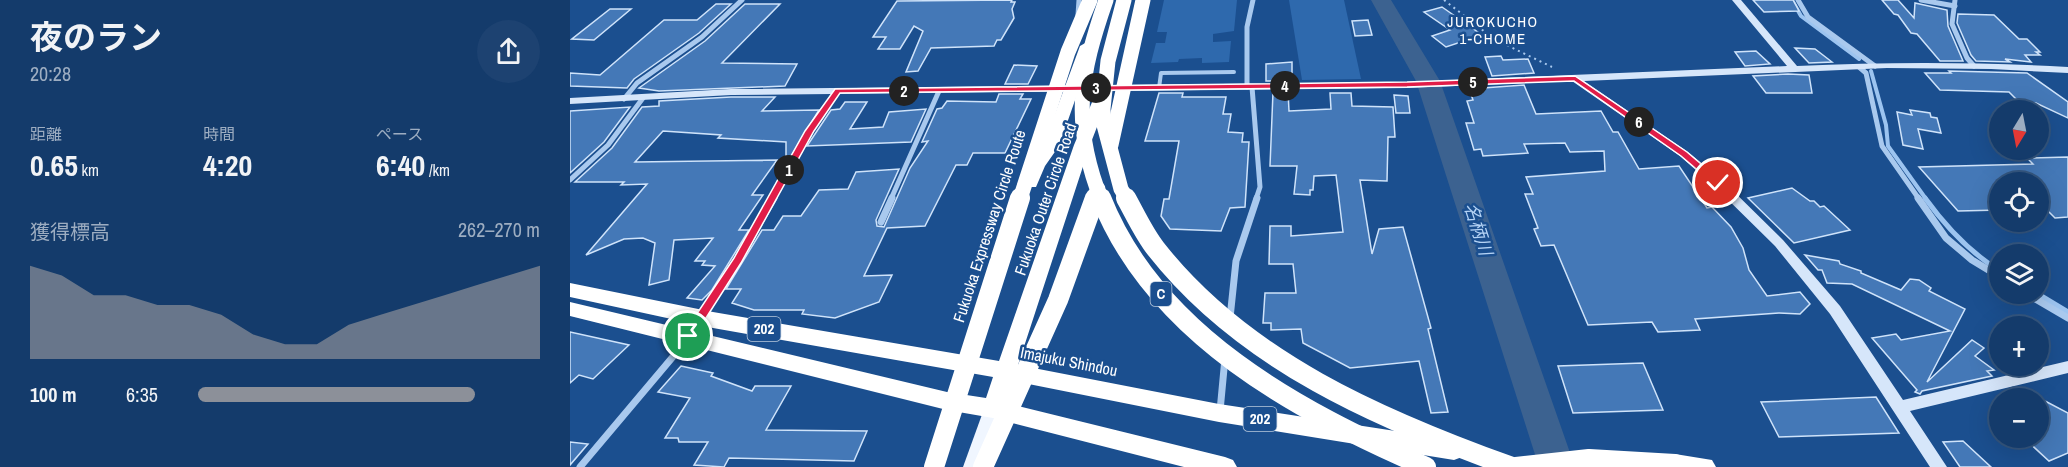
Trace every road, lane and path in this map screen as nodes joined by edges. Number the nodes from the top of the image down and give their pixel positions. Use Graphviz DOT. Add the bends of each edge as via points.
graph roads {
  1 [pos="742,0"];
  2 [pos="1079,0"];
  3 [pos="1090,0"];
  4 [pos="1105,0"];
  5 [pos="1124,0"];
  6 [pos="1130,0"];
  7 [pos="1143,0"];
  8 [pos="1253,0"];
  9 [pos="1444,0"];
  10 [pos="1736,0"];
  11 [pos="1798,0"];
  12 [pos="1921,0"];
  13 [pos="1955,3"];
  14 [pos="1083,30"];
  15 [pos="1875,66"];
  16 [pos="1974,66"];
  17 [pos="1859,67"];
  18 [pos="1794,68"];
  19 [pos="2068,70"];
  20 [pos="1234,72"];
  21 [pos="1575,79"];
  22 [pos="1072,87"];
  23 [pos="1249,87"];
  24 [pos="1105,88"];
  25 [pos="1159,88"];
  26 [pos="838,91"];
  27 [pos="939,91"];
  28 [pos="643,98"];
  29 [pos="624,99"];
  30 [pos="570,101"];
  31 [pos="570,180"];
  32 [pos="881,222"];
  33 [pos="1989,270"];
  34 [pos="570,290"];
  35 [pos="2044,304"];
  36 [pos="570,309"];
  37 [pos="701,317"];
  38 [pos="2068,318"];
  39 [pos="1228,332"];
  40 [pos="688,336"];
  41 [pos="1227,344"];
  42 [pos="958,364"];
  43 [pos="2068,367"];
  44 [pos="1007,371"];
  45 [pos="947,401"];
  46 [pos="1900,407"];
  47 [pos="993,409"];
  48 [pos="1219,413"];
  49 [pos="1514,465"];
  50 [pos="1219,466"];
  51 [pos="580,467"];
  52 [pos="926,467"];
  53 [pos="934,467"];
  54 [pos="973,467"];
  55 [pos="983,467"];
  56 [pos="1426,467"];
  57 [pos="1560,467"];
  58 [pos="1704,467"];
  59 [pos="1940,467"];
  1 -- 29 [label="street" via="702,37 637,83"];
  2 -- 14 [label="street" via="1077,22"];
  3 -- 53 [label="highway, Fukuoka Expressway Circle Route, bridge" via="1068,52"];
  4 -- 22 [label="highway, Fukuoka Outer Circle Road"];
  4 -- 56 [label="highway, C, bridge" via="1081,99 1082,130 1100,203 1119,240 1172,308 1246,370 1333,424"];
  5 -- 49 [label="highway, bridge" via="1108,59 1104,126 1123,192 1141,228 1169,264 1226,320 1307,378 1414,432"];
  6 -- 24 [label="highway, Fukuoka Outer Circle Road"];
  7 -- 55 [label="highway, bridge" via="1117,121 1093,204 1058,300"];
  8 -- 23 [label="street" via="1247,27"];
  9 -- 21 [label="path" via="1494,39"];
  10 -- 18 [label="street"];
  11 -- 15 [label="street" via="1808,17"];
  12 -- 13 [label="street"];
  13 -- 16 [label="street" via="1952,24"];
  15 -- 16 [label="street"];
  15 -- 17 [label="street"];
  16 -- 19 [label="street"];
  17 -- 18 [label="street"];
  17 -- 33 [label="street" via="1866,73 1882,146 1946,238"];
  18 -- 21 [label="street"];
  20 -- 25 [label="lane" via="1161,73"];
  21 -- 23 [label="street"];
  21 -- 46 [label="street" via="1684,154 1771,236 1835,310"];
  22 -- 24 [label="street"];
  22 -- 27 [label="street"];
  22 -- 42 [label="highway, Fukuoka Outer Circle Road" via="1051,146 1037,166 988,281"];
  23 -- 25 [label="street"];
  23 -- 39 [label="street" via="1260,187 1236,261"];
  24 -- 25 [label="street"];
  24 -- 44 [label="highway, Fukuoka Outer Circle Road" via="1082,145"];
  26 -- 27 [label="street"];
  26 -- 28 [label="street"];
  26 -- 37 [label="street" via="810,131 768,209"];
  27 -- 32 [label="street"];
  28 -- 29 [label="street"];
  28 -- 31 [label="street" via="608,145"];
  29 -- 30 [label="street"];
  34 -- 37 [label="highway, Imajuku Shindou / 202"];
  35 -- 38 [label="street"];
  36 -- 40 [label="highway, 202"];
  37 -- 40 [label="street"];
  37 -- 42 [label="highway, Imajuku Shindou / 202"];
  40 -- 45 [label="highway, 202"];
  40 -- 51 [label="street"];
  41 -- 48 [label="street"];
  42 -- 44 [label="highway, Imajuku Shindou / 202"];
  42 -- 45 [label="highway, Fukuoka Outer Circle Road"];
  43 -- 46 [label="street"];
  44 -- 47 [label="highway, Fukuoka Outer Circle Road"];
  44 -- 48 [label="highway, Imajuku Shindou / 202"];
  45 -- 47 [label="highway, 202"];
  45 -- 52 [label="main road"];
  46 -- 59 [label="street"];
  47 -- 50 [label="highway, 202"];
  47 -- 54 [label="main road"];
  48 -- 49 [label="highway, Imajuku Shindou / 202"];
  49 -- 57 [label="highway, Imajuku Shindou / 202, bridge"];
  49 -- 58 [label="highway, bridge" via="1589,459"];
}
